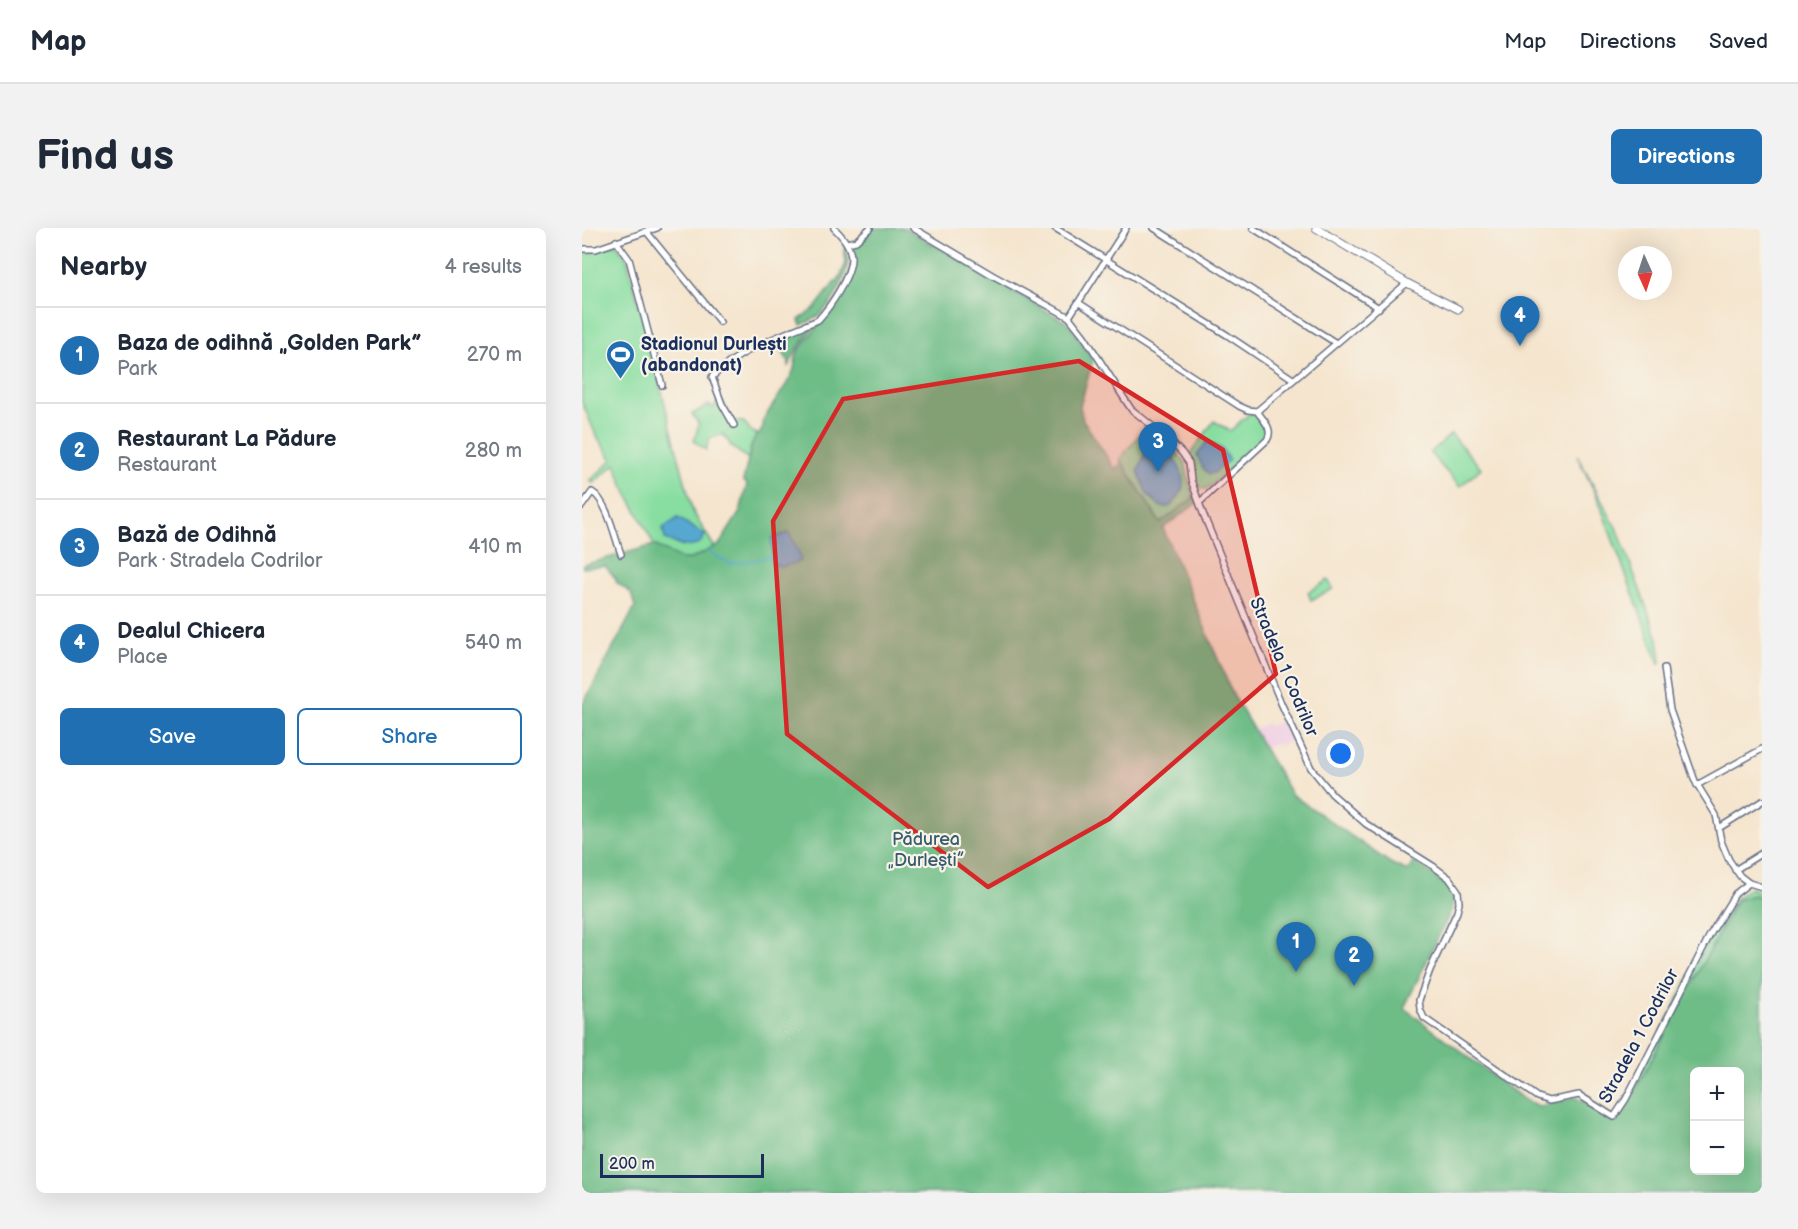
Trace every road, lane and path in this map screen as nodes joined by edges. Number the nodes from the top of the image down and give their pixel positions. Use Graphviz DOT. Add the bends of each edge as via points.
graph roads {
  1 [pos="657,228"];
  2 [pos="834,228"];
  3 [pos="870,228"];
  4 [pos="913,228"];
  5 [pos="1055,228"];
  6 [pos="1126,228"];
  7 [pos="1154,228"];
  8 [pos="1253,228"];
  9 [pos="1316,228"];
  10 [pos="646,231"];
  11 [pos="616,241"];
  12 [pos="847,243"];
  13 [pos="582,249"];
  14 [pos="1106,260"];
  15 [pos="1407,283"];
  16 [pos="1079,303"];
  17 [pos="1379,308"];
  18 [pos="1458,309"];
  19 [pos="1069,317"];
  20 [pos="720,322"];
  21 [pos="1336,343"];
  22 [pos="1293,379"];
  23 [pos="662,385"];
  24 [pos="1257,411"];
  25 [pos="734,425"];
  26 [pos="1200,502"];
  27 [pos="582,506"];
  28 [pos="621,554"];
  29 [pos="1664,668"];
  30 [pos="1762,749"];
  31 [pos="1697,785"];
  32 [pos="1762,801"];
  33 [pos="1719,828"];
  34 [pos="1762,853"];
  35 [pos="1735,870"];
  36 [pos="1749,883"];
  37 [pos="1762,888"];
  1 -- 10 [label="street"];
  2 -- 12 [label="street"];
  3 -- 12 [label="street" via="856,241"];
  4 -- 19 [label="street"];
  5 -- 14 [label="street"];
  6 -- 14 [label="street"];
  7 -- 21 [label="street"];
  8 -- 17 [label="street"];
  9 -- 15 [label="street"];
  10 -- 11 [label="street"];
  10 -- 20 [label="street"];
  11 -- 13 [label="street" via="596,249"];
  11 -- 23 [label="street" via="629,259"];
  12 -- 25 [label="street" via="851,255 841,286 818,320 762,344 712,376"];
  14 -- 16 [label="street"];
  14 -- 22 [label="street"];
  15 -- 17 [label="street"];
  15 -- 18 [label="street"];
  16 -- 19 [label="street"];
  16 -- 24 [label="street" via="1239,406"];
  17 -- 21 [label="street"];
  19 -- 26 [label="street" via="1131,409 1167,437 1186,458"];
  21 -- 22 [label="street"];
  22 -- 24 [label="street"];
  24 -- 26 [label="street" via="1270,429 1269,437"];
  26 -- 36 [label="street, Stradela 1 Codrilor" via="1281,703 1315,774 1350,811 1376,832 1442,872 1458,891 1457,912 1419,1000 1422,1015 1430,1023 1542,1099 1579,1095 1614,1117 1711,933 1735,894"];
  27 -- 28 [label="street" via="590,493 597,494"];
  29 -- 31 [label="street" via="1670,710"];
  30 -- 31 [label="street"];
  31 -- 33 [label="street" via="1714,810"];
  32 -- 33 [label="street"];
  33 -- 35 [label="street" via="1723,847"];
  34 -- 35 [label="street"];
  35 -- 36 [label="street"];
  36 -- 37 [label="street"];
}
